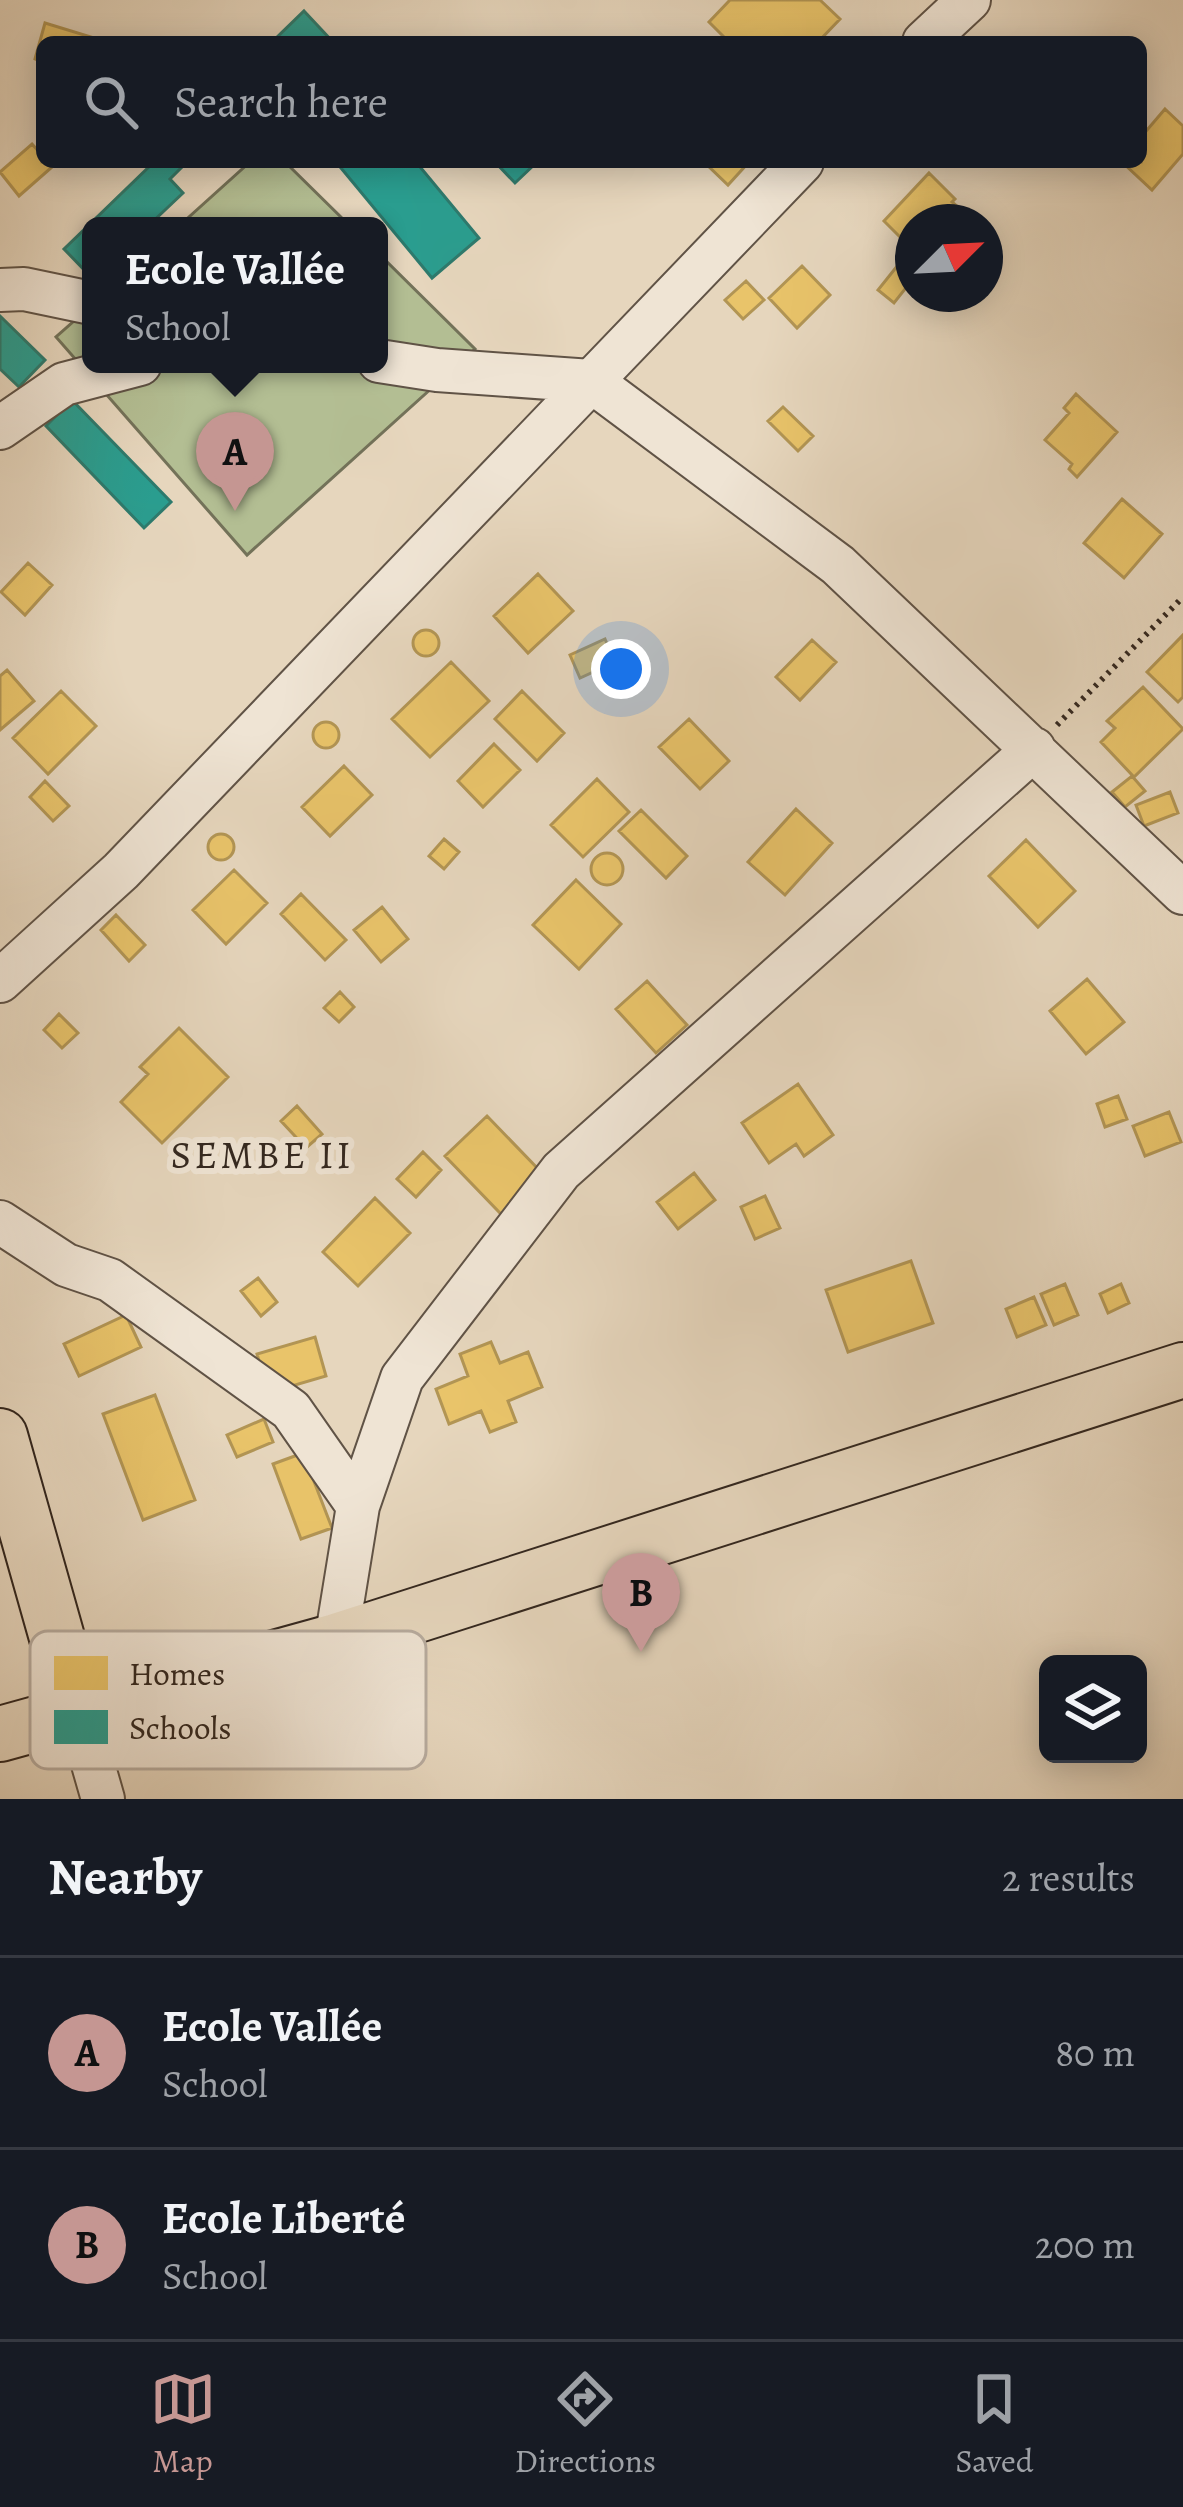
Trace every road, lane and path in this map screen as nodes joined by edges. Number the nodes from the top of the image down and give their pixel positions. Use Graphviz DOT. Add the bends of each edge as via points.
graph roads {
  1 [pos="969,0"];
  2 [pos="930,36"];
  3 [pos="796,168"];
  4 [pos="0,290"];
  5 [pos="82,301"];
  6 [pos="388,363"];
  7 [pos="106,373"];
  8 [pos="591,381"];
  9 [pos="0,428"];
  10 [pos="1183,596"];
  11 [pos="1034,749"];
  12 [pos="1183,893"];
  13 [pos="0,981"];
  14 [pos="0,1222"];
  15 [pos="1183,1370"];
  16 [pos="0,1436"];
  17 [pos="358,1506"];
  18 [pos="56,1631"];
  19 [pos="338,1631"];
  20 [pos="367,1631"];
  21 [pos="30,1726"];
  22 [pos="0,1734"];
  23 [pos="95,1769"];
  24 [pos="103,1799"];
  1 -- 2 [label="street"];
  3 -- 8 [label="street"];
  4 -- 5 [label="street"];
  6 -- 8 [label="street"];
  7 -- 9 [label="street" via="64,384"];
  8 -- 11 [label="street" via="838,565"];
  8 -- 13 [label="street" via="121,871"];
  10 -- 11 [label="path"];
  11 -- 12 [label="street"];
  11 -- 17 [label="street" via="561,1172 402,1378"];
  14 -- 17 [label="street" via="66,1265 110,1280 291,1410"];
  15 -- 20 [label="main road"];
  16 -- 18 [label="main road"];
  17 -- 19 [label="street"];
  21 -- 22 [label="main road"];
  23 -- 24 [label="street"];
}
